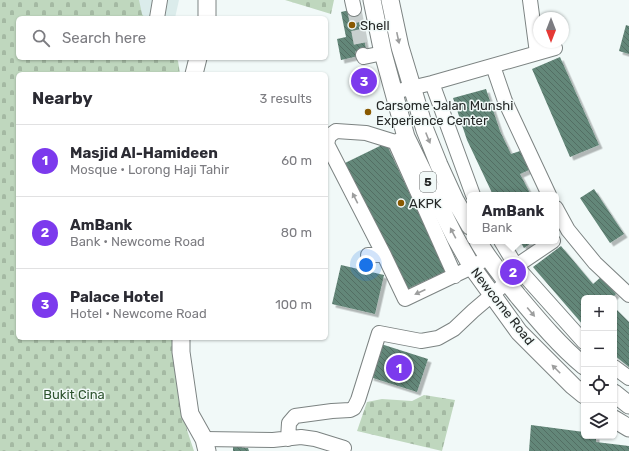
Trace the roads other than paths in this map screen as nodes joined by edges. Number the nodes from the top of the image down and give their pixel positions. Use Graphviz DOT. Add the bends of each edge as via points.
graph roads {
  1 [pos="160,0"];
  2 [pos="207,0"];
  3 [pos="372,0"];
  4 [pos="390,0"];
  5 [pos="529,0"];
  6 [pos="157,16"];
  7 [pos="207,16"];
  8 [pos="555,48"];
  9 [pos="383,53"];
  10 [pos="537,53"];
  11 [pos="363,55"];
  12 [pos="198,60"];
  13 [pos="493,66"];
  14 [pos="194,72"];
  15 [pos="432,83"];
  16 [pos="412,88"];
  17 [pos="394,92"];
  18 [pos="401,139"];
  19 [pos="328,140"];
  20 [pos="328,146"];
  21 [pos="473,192"];
  22 [pos="548,192"];
  23 [pos="559,214"];
  24 [pos="467,220"];
  25 [pos="568,230"];
  26 [pos="559,237"];
  27 [pos="480,244"];
  28 [pos="503,244"];
  29 [pos="549,244"];
  30 [pos="368,255"];
  31 [pos="384,255"];
  32 [pos="487,258"];
  33 [pos="516,266"];
  34 [pos="472,268"];
  35 [pos="456,276"];
  36 [pos="507,282"];
  37 [pos="491,295"];
  38 [pos="629,295"];
  39 [pos="581,339"];
  40 [pos="181,340"];
  41 [pos="581,364"];
  42 [pos="617,369"];
  43 [pos="629,378"];
  44 [pos="581,393"];
  45 [pos="617,395"];
  46 [pos="629,405"];
  47 [pos="617,421"];
  48 [pos="629,428"];
  49 [pos="288,439"];
  50 [pos="206,445"];
  51 [pos="344,448"];
  1 -- 6 [label="street"];
  2 -- 7 [label="main road"];
  3 -- 9 [label="main road, Newcome Road / 5"];
  4 -- 16 [label="main road, 5, one-way"];
  5 -- 10 [label="street"];
  8 -- 10 [label="street"];
  9 -- 11 [label="street" via="364,57"];
  9 -- 17 [label="main road, Newcome Road / 5"];
  10 -- 13 [label="street"];
  12 -- 14 [label="main road"];
  13 -- 15 [label="street"];
  13 -- 22 [label="street" via="505,101"];
  15 -- 16 [label="street"];
  15 -- 21 [label="street"];
  16 -- 17 [label="street"];
  16 -- 24 [label="main road, 5, one-way" via="439,165"];
  17 -- 18 [label="main road, Newcome Road / 5"];
  19 -- 18 [label="street, one-way" via="336,131"];
  34 -- 18 [label="main road, Newcome Road / 5, one-way"];
  18 -- 35 [label="street"];
  31 -- 20 [label="street, one-way"];
  23 -- 25 [label="street"];
  25 -- 26 [label="street"];
  25 -- 38 [label="street" via="595,263"];
  27 -- 32 [label="main road, Newcome Road"];
  28 -- 33 [label="street"];
  29 -- 33 [label="street"];
  30 -- 31 [label="street"];
  35 -- 31 [label="street, one-way" via="405,299"];
  32 -- 34 [label="street"];
  32 -- 36 [label="main road, Newcome Road"];
  33 -- 39 [label="street"];
  34 -- 35 [label="street"];
  34 -- 37 [label="main road, Newcome Road / 5"];
  36 -- 37 [label="street"];
  36 -- 41 [label="main road, Newcome Road, one-way" via="545,328"];
  44 -- 37 [label="main road, Newcome Road / 5, one-way" via="519,332"];
  37 -- 49 [label="street" via="454,329 438,338 421,341 379,333 354,408 295,416 289,423"];
  40 -- 50 [label="main road" via="190,414"];
  42 -- 43 [label="street"];
  45 -- 46 [label="main road"];
  47 -- 48 [label="main road"];
  49 -- 50 [label="street"];
  49 -- 51 [label="street" via="315,439"];
}
